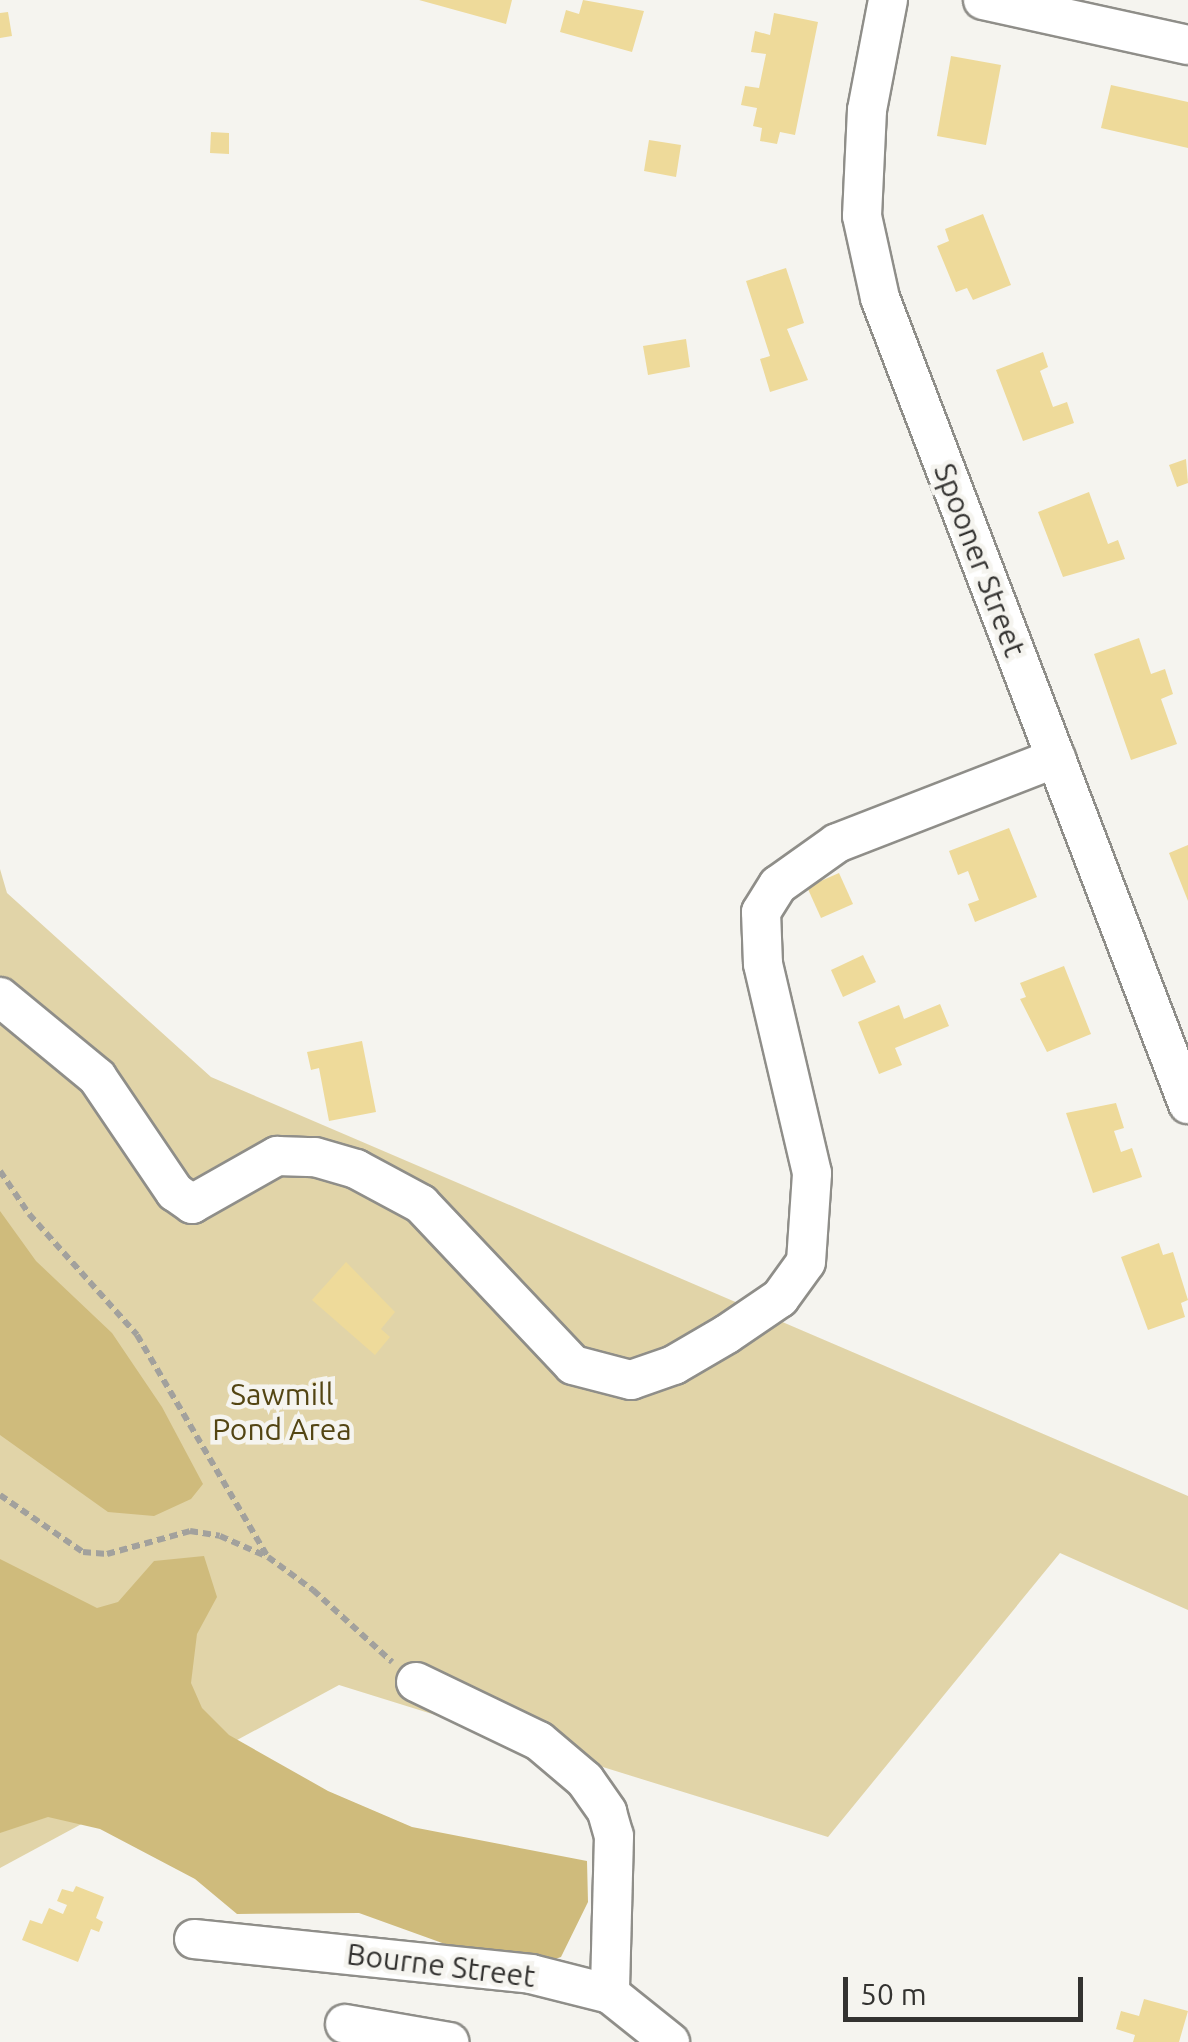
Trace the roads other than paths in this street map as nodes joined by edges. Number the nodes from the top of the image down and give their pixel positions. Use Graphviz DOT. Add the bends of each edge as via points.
graph roads {
  1 [pos="888,0"];
  2 [pos="983,0"];
  3 [pos="1188,45"];
  4 [pos="1056,758"];
  5 [pos="0,997"];
  6 [pos="1188,1104"];
  7 [pos="416,1682"];
  8 [pos="194,1938"];
  9 [pos="610,1994"];
  10 [pos="345,2024"];
  11 [pos="448,2042"];
  12 [pos="670,2042"];
  1 -- 4 [label="street, Spooner Street" via="867,110 862,216 880,298"];
  2 -- 3 [label="street"];
  4 -- 5 [label="street" via="837,842 778,885 761,912 763,964 812,1173 806,1262 780,1298 727,1334 674,1365 631,1380 573,1365 421,1204 356,1169 278,1156 192,1204 176,1192 97,1077"];
  4 -- 6 [label="street, Spooner Street"];
  7 -- 9 [label="street" via="539,1740 586,1780 607,1812 614,1836"];
  8 -- 9 [label="street, Bourne Street" via="439,1961"];
  9 -- 12 [label="street, Bourne Street"];
  10 -- 11 [label="street"];
}
